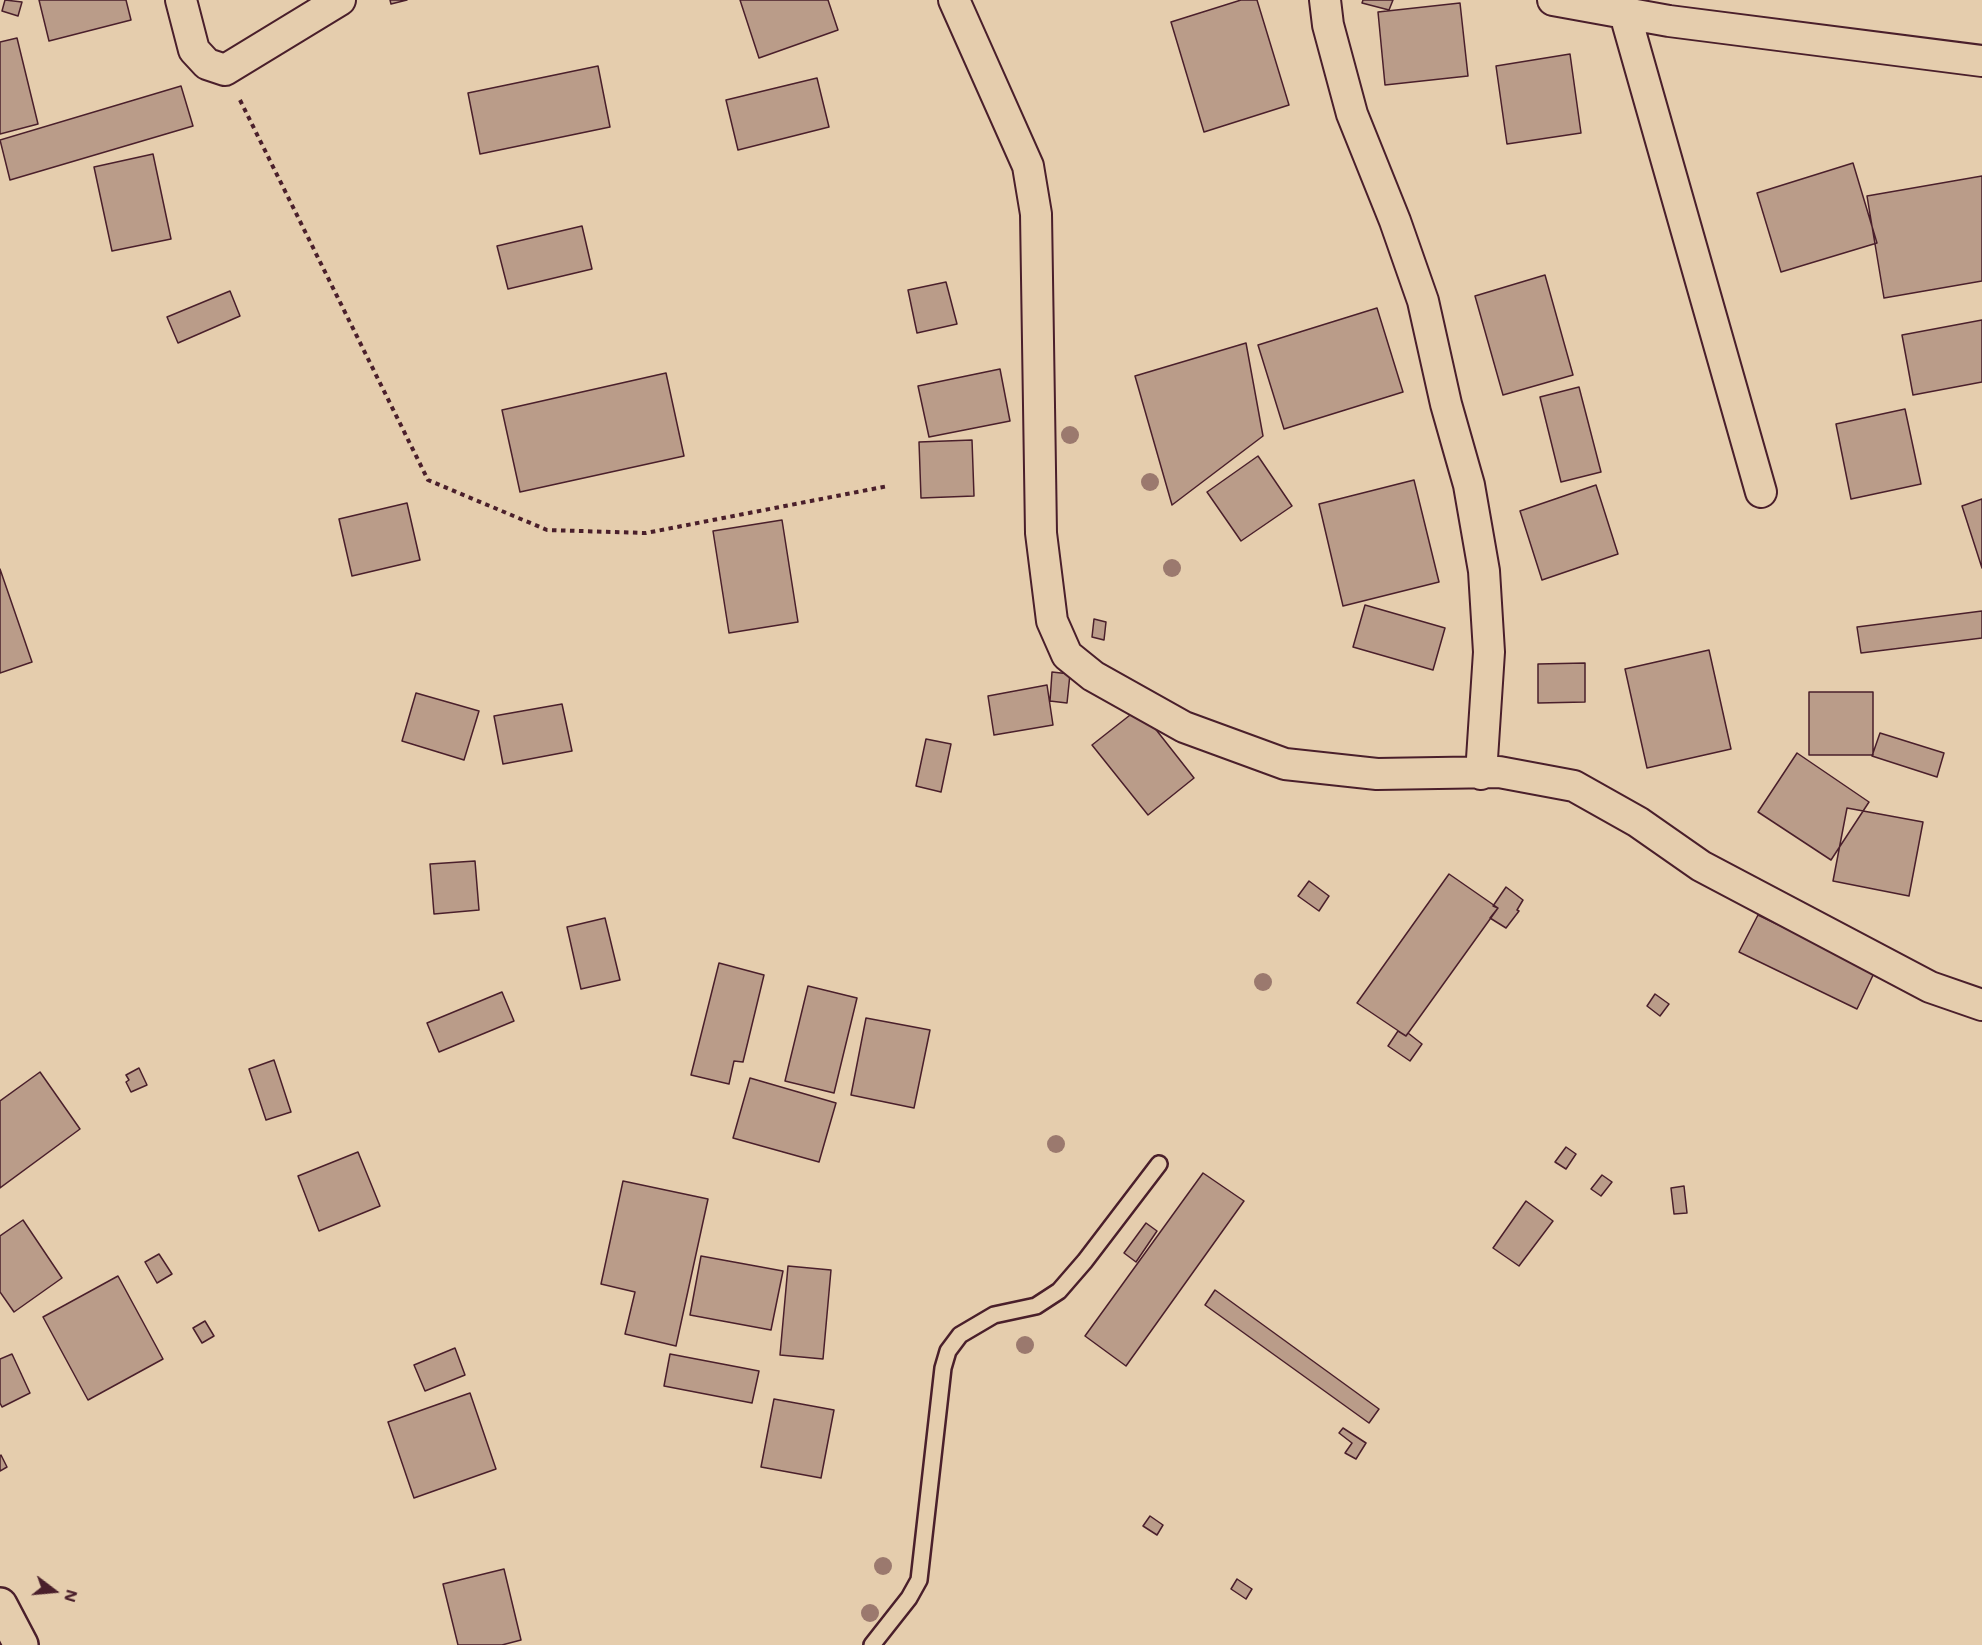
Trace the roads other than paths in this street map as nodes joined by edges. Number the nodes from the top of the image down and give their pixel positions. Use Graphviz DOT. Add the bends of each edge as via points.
graph roads {
  1 [pos="181,0"];
  2 [pos="340,0"];
  3 [pos="954,0"];
  4 [pos="1326,0"];
  5 [pos="1553,0"];
  6 [pos="1625,14"];
  7 [pos="1982,61"];
  8 [pos="1761,492"];
  9 [pos="1481,774"];
  10 [pos="1982,1005"];
  11 [pos="1159,1164"];
  12 [pos="0,1605"];
  13 [pos="21,1645"];
  14 [pos="872,1645"];
  1 -- 2 [label="street" via="194,50 207,64 225,70"];
  3 -- 9 [label="street" via="1028,166 1036,214 1041,533 1052,621 1068,655 1093,676 1184,727 1285,764 1377,774"];
  4 -- 9 [label="street" via="1328,25 1352,114 1423,301 1469,485 1484,571 1489,652"];
  5 -- 6 [label="street"];
  6 -- 7 [label="street"];
  6 -- 8 [label="street"];
  9 -- 10 [label="street" via="1499,772 1574,786 1638,822 1701,866 1930,987"];
  11 -- 14 [label="lane" via="1059,1291 1036,1306 994,1315 960,1335 948,1352 919,1580"];
  12 -- 13 [label="street"];
}
